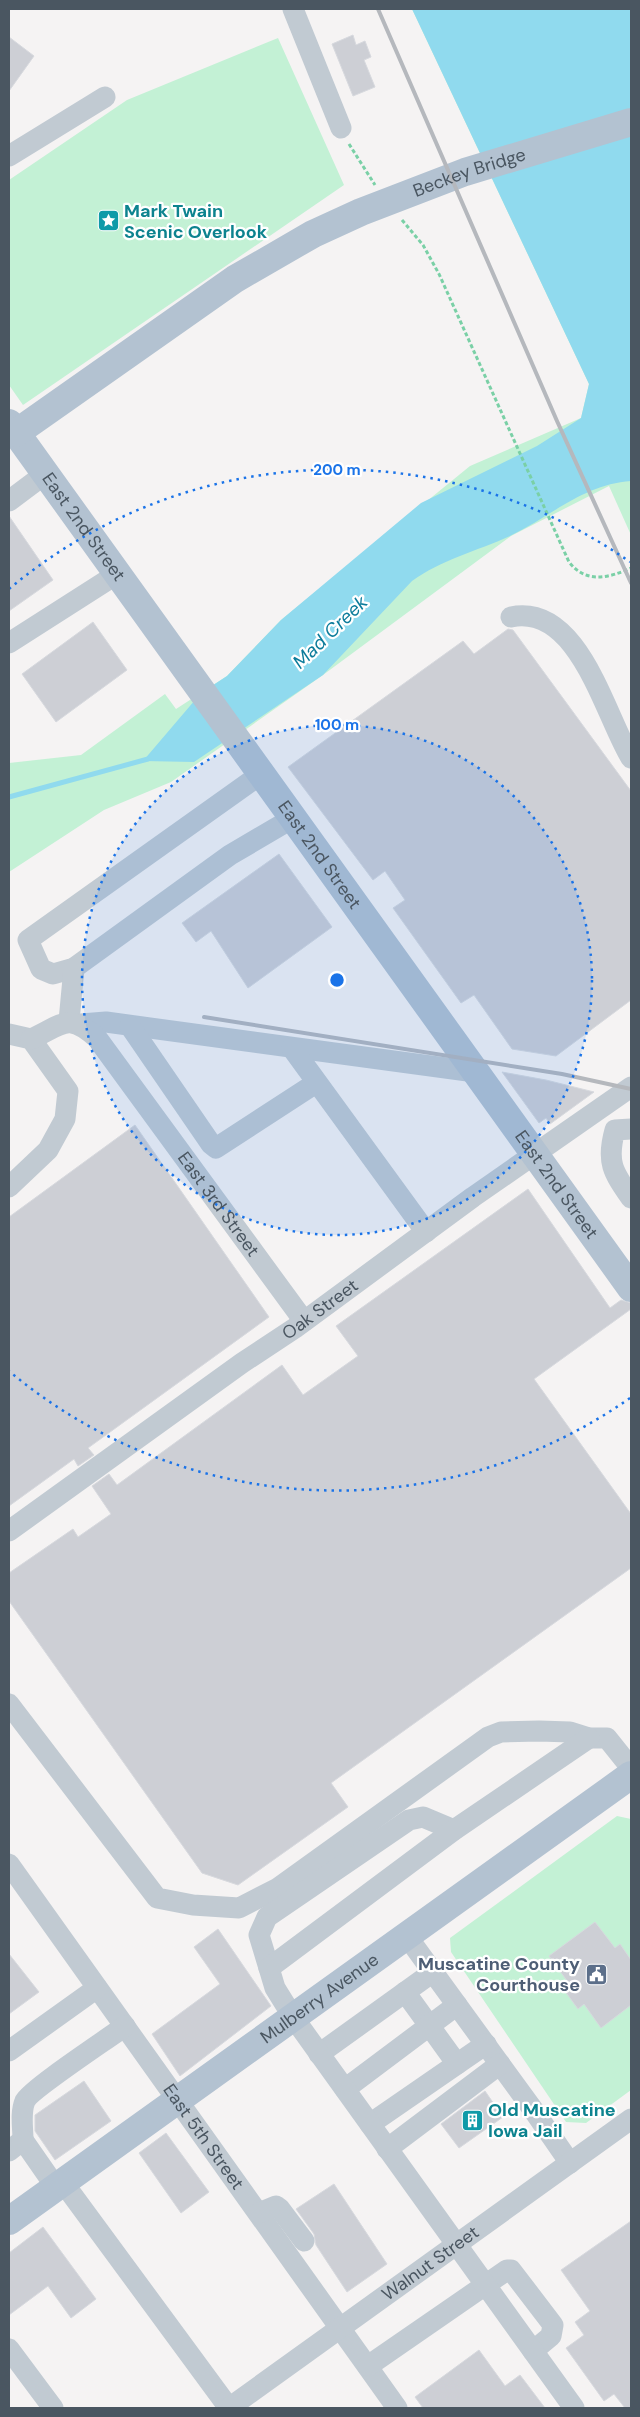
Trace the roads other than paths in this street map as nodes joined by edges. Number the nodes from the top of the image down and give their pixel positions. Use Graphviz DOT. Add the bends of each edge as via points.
graph roads {
  1 [pos="293,9"];
  2 [pos="105,97"];
  3 [pos="631,122"];
  4 [pos="341,128"];
  5 [pos="9,156"];
  6 [pos="12,428"];
  7 [pos="45,474"];
  8 [pos="9,501"];
  9 [pos="117,574"];
  10 [pos="510,617"];
  11 [pos="9,643"];
  12 [pos="631,758"];
  13 [pos="261,774"];
  14 [pos="293,818"];
  15 [pos="74,968"];
  16 [pos="75,1022"];
  17 [pos="130,1026"];
  18 [pos="9,1034"];
  19 [pos="31,1039"];
  20 [pos="292,1048"];
  21 [pos="475,1072"];
  22 [pos="316,1082"];
  23 [pos="631,1087"];
  24 [pos="601,1106"];
  25 [pos="623,1129"];
  26 [pos="534,1154"];
  27 [pos="9,1187"];
  28 [pos="631,1198"];
  29 [pos="426,1232"];
  30 [pos="631,1288"];
  31 [pos="304,1321"];
  32 [pos="9,1531"];
  33 [pos="9,1704"];
  34 [pos="589,1738"];
  35 [pos="631,1768"];
  36 [pos="631,1775"];
  37 [pos="454,1830"];
  38 [pos="10,1870"];
  39 [pos="406,1935"];
  40 [pos="269,1968"];
  41 [pos="433,1972"];
  42 [pos="98,1988"];
  43 [pos="406,1992"];
  44 [pos="457,2005"];
  45 [pos="292,2017"];
  46 [pos="125,2026"];
  47 [pos="430,2026"];
  48 [pos="486,2044"];
  49 [pos="9,2051"];
  50 [pos="319,2054"];
  51 [pos="458,2064"];
  52 [pos="500,2064"];
  53 [pos="344,2089"];
  54 [pos="177,2100"];
  55 [pos="631,2119"];
  56 [pos="370,2124"];
  57 [pos="16,2146"];
  58 [pos="387,2149"];
  59 [pos="570,2164"];
  60 [pos="59,2184"];
  61 [pos="259,2213"];
  62 [pos="9,2221"];
  63 [pos="304,2241"];
  64 [pos="457,2245"];
  65 [pos="486,2286"];
  66 [pos="340,2328"];
  67 [pos="9,2349"];
  68 [pos="533,2351"];
  69 [pos="368,2366"];
  70 [pos="52,2408"];
  71 [pos="229,2408"];
  72 [pos="398,2408"];
  73 [pos="574,2408"];
  1 -- 4 [label="street"];
  2 -- 5 [label="street"];
  3 -- 6 [label="main road, Beckey Bridge" via="465,172 314,234 235,279"];
  6 -- 7 [label="main road, East 2nd Street"];
  7 -- 8 [label="street"];
  7 -- 9 [label="main road, East 2nd Street"];
  9 -- 11 [label="street"];
  9 -- 13 [label="main road, East 2nd Street"];
  10 -- 12 [label="street" via="534,616 551,625 577,652 590,670 618,738"];
  13 -- 14 [label="main road, East 2nd Street"];
  13 -- 15 [label="street" via="28,940 44,972 52,974"];
  14 -- 15 [label="street" via="230,855"];
  14 -- 21 [label="main road, East 2nd Street"];
  15 -- 16 [label="street"];
  16 -- 17 [label="street"];
  16 -- 19 [label="street"];
  16 -- 31 [label="street, East 3rd Street" via="97,1038 134,1086"];
  17 -- 20 [label="street"];
  17 -- 22 [label="street" via="216,1148"];
  18 -- 19 [label="street"];
  19 -- 27 [label="street" via="68,1091 65,1119 48,1150"];
  20 -- 21 [label="street"];
  20 -- 22 [label="street"];
  21 -- 26 [label="main road, East 2nd Street"];
  22 -- 29 [label="street"];
  23 -- 24 [label="street, Oak Street"];
  24 -- 25 [label="street"];
  24 -- 26 [label="street, Oak Street"];
  25 -- 28 [label="street" via="610,1146 611,1162 615,1175"];
  26 -- 29 [label="street, Oak Street"];
  26 -- 30 [label="main road, East 2nd Street"];
  29 -- 31 [label="street, Oak Street"];
  31 -- 32 [label="street, Oak Street"];
  33 -- 34 [label="street" via="157,1898 228,1908 239,1908 278,1888 488,1737 501,1732 539,1731 570,1732"];
  34 -- 35 [label="street" via="607,1738"];
  34 -- 37 [label="street"];
  36 -- 39 [label="main road, Mulberry Avenue"];
  37 -- 40 [label="street"];
  37 -- 40 [label="street" via="423,1817 409,1820 267,1917 259,1935"];
  38 -- 42 [label="street, East 5th Street"];
  39 -- 41 [label="street"];
  39 -- 45 [label="main road, Mulberry Avenue"];
  40 -- 45 [label="street" via="275,1988"];
  41 -- 43 [label="street"];
  41 -- 44 [label="street"];
  42 -- 46 [label="street, East 5th Street"];
  42 -- 49 [label="street"];
  43 -- 47 [label="street"];
  43 -- 50 [label="street"];
  44 -- 47 [label="street"];
  44 -- 48 [label="street"];
  45 -- 50 [label="street"];
  45 -- 54 [label="main road, Mulberry Avenue"];
  46 -- 54 [label="street, East 5th Street"];
  46 -- 57 [label="street" via="26,2100"];
  47 -- 51 [label="street"];
  47 -- 53 [label="street"];
  48 -- 51 [label="street"];
  48 -- 52 [label="street"];
  50 -- 53 [label="street"];
  51 -- 56 [label="street"];
  52 -- 58 [label="street"];
  52 -- 59 [label="street"];
  53 -- 56 [label="street"];
  54 -- 60 [label="main road, Mulberry Avenue"];
  54 -- 61 [label="street, East 5th Street"];
  55 -- 59 [label="street, Walnut Street"];
  56 -- 58 [label="street"];
  57 -- 60 [label="street"];
  58 -- 64 [label="street"];
  59 -- 64 [label="street, Walnut Street"];
  60 -- 62 [label="main road, Mulberry Avenue"];
  60 -- 71 [label="street"];
  61 -- 63 [label="street" via="276,2206"];
  61 -- 66 [label="street, East 5th Street"];
  64 -- 65 [label="street"];
  64 -- 66 [label="street, Walnut Street"];
  65 -- 68 [label="street"];
  65 -- 68 [label="street" via="511,2270 553,2325 551,2336"];
  65 -- 69 [label="street"];
  66 -- 69 [label="street, East 5th Street"];
  66 -- 71 [label="street, Walnut Street"];
  67 -- 70 [label="street"];
  68 -- 73 [label="street"];
  69 -- 72 [label="street, East 5th Street"];
}
